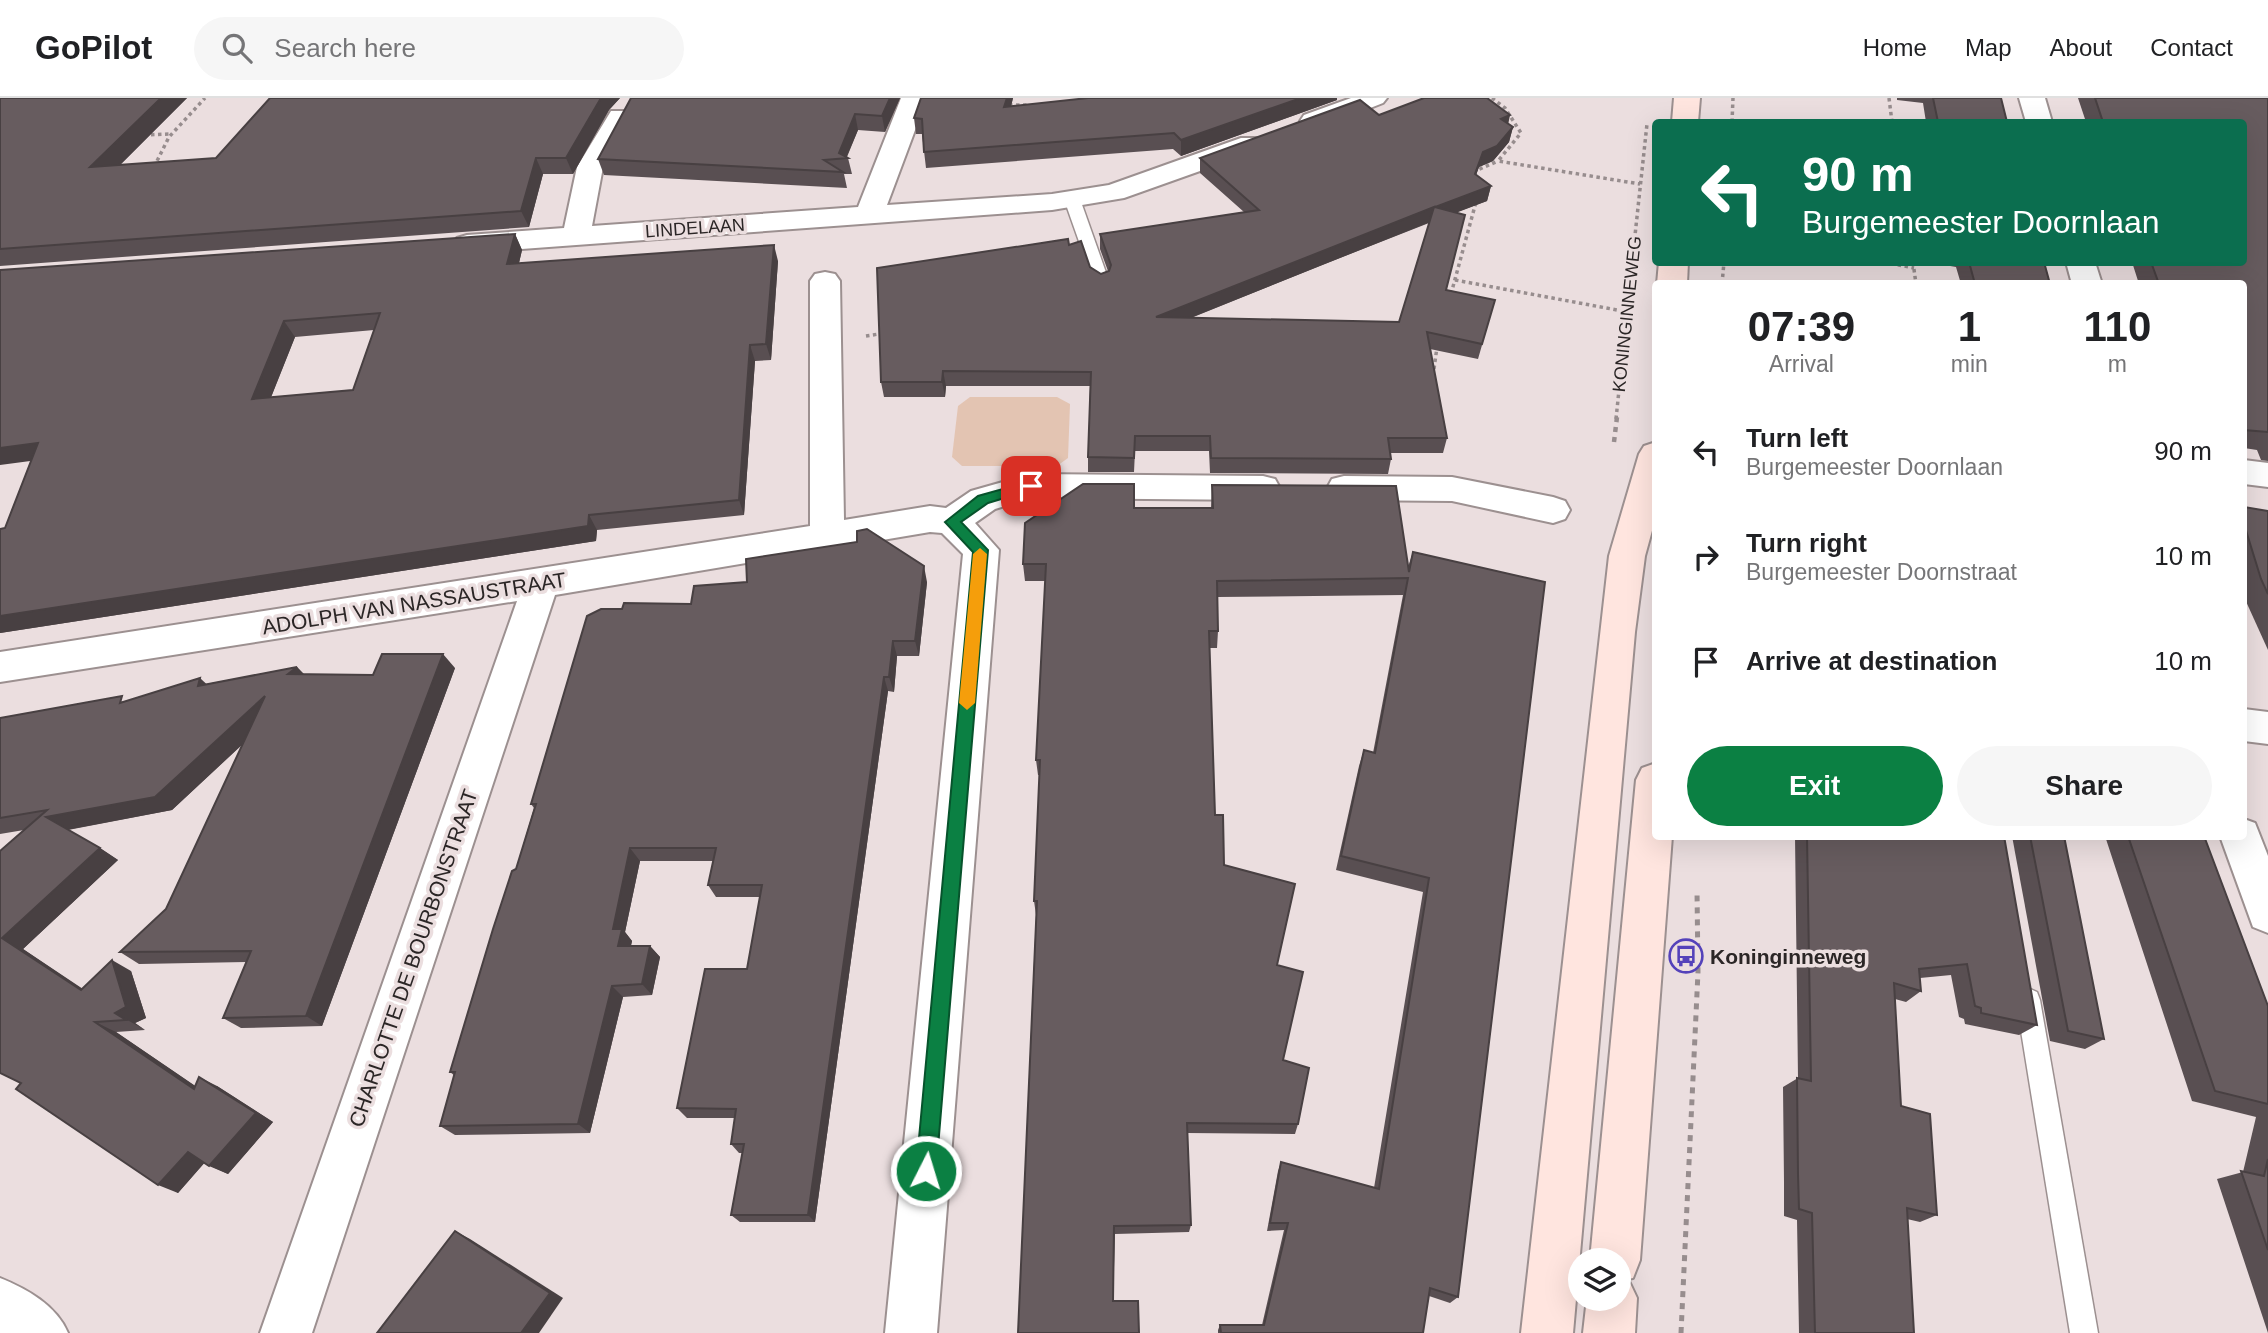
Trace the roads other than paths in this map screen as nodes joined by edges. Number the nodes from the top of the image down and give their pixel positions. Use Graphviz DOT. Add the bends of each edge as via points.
graph roads {
  1 [pos="914,98"];
  2 [pos="1374,98"];
  3 [pos="1687,98"];
  4 [pos="2032,98"];
  5 [pos="620,117"];
  6 [pos="1685,119"];
  7 [pos="2038,119"];
  8 [pos="1072,199"];
  9 [pos="869,216"];
  10 [pos="576,237"];
  11 [pos="438,246"];
  12 [pos="825,281"];
  13 [pos="1101,281"];
  14 [pos="1652,468"];
  15 [pos="2247,472"];
  16 [pos="2268,475"];
  17 [pos="1553,510"];
  18 [pos="952,522"];
  19 [pos="827,536"];
  20 [pos="541,584"];
  21 [pos="0,667"];
  22 [pos="2247,725"];
  23 [pos="2268,728"];
  24 [pos="1652,827"];
  25 [pos="2241,840"];
  26 [pos="2268,913"];
  27 [pos="2023,974"];
  28 [pos="1616,1248"];
  29 [pos="0,1303"];
  30 [pos="1611,1311"];
  31 [pos="42,1333"];
  32 [pos="286,1333"];
  33 [pos="911,1333"];
  34 [pos="1547,1333"];
  35 [pos="1609,1333"];
  36 [pos="2084,1333"];
  1 -- 9 [label="street"];
  2 -- 8 [label="street, LINDELAAN" via="1114,192"];
  3 -- 6 [label="main road"];
  4 -- 7 [label="street"];
  5 -- 10 [label="street" via="590,167"];
  8 -- 9 [label="street, LINDELAAN"];
  8 -- 13 [label="lane"];
  9 -- 10 [label="street, LINDELAAN"];
  10 -- 11 [label="street, LINDELAAN"];
  12 -- 19 [label="street"];
  14 -- 34 [label="main road" via="1627,556 1617,632"];
  15 -- 16 [label="street"];
  17 -- 18 [label="street" via="1452,489 1031,486 983,500"];
  18 -- 19 [label="street, ADOLPH VAN NASSAUSTRAAT" via="930,519"];
  18 -- 33 [label="street" via="981,550"];
  19 -- 20 [label="street, ADOLPH VAN NASSAUSTRAAT"];
  20 -- 21 [label="street, ADOLPH VAN NASSAUSTRAAT"];
  20 -- 32 [label="street, CHARLOTTE DE BOURBONSTRAAT"];
  22 -- 23 [label="street"];
  24 -- 28 [label="main road"];
  25 -- 26 [label="street"];
  27 -- 36 [label="lane"];
  29 -- 31 [label="street"];
  30 -- 35 [label="main road"];
}
